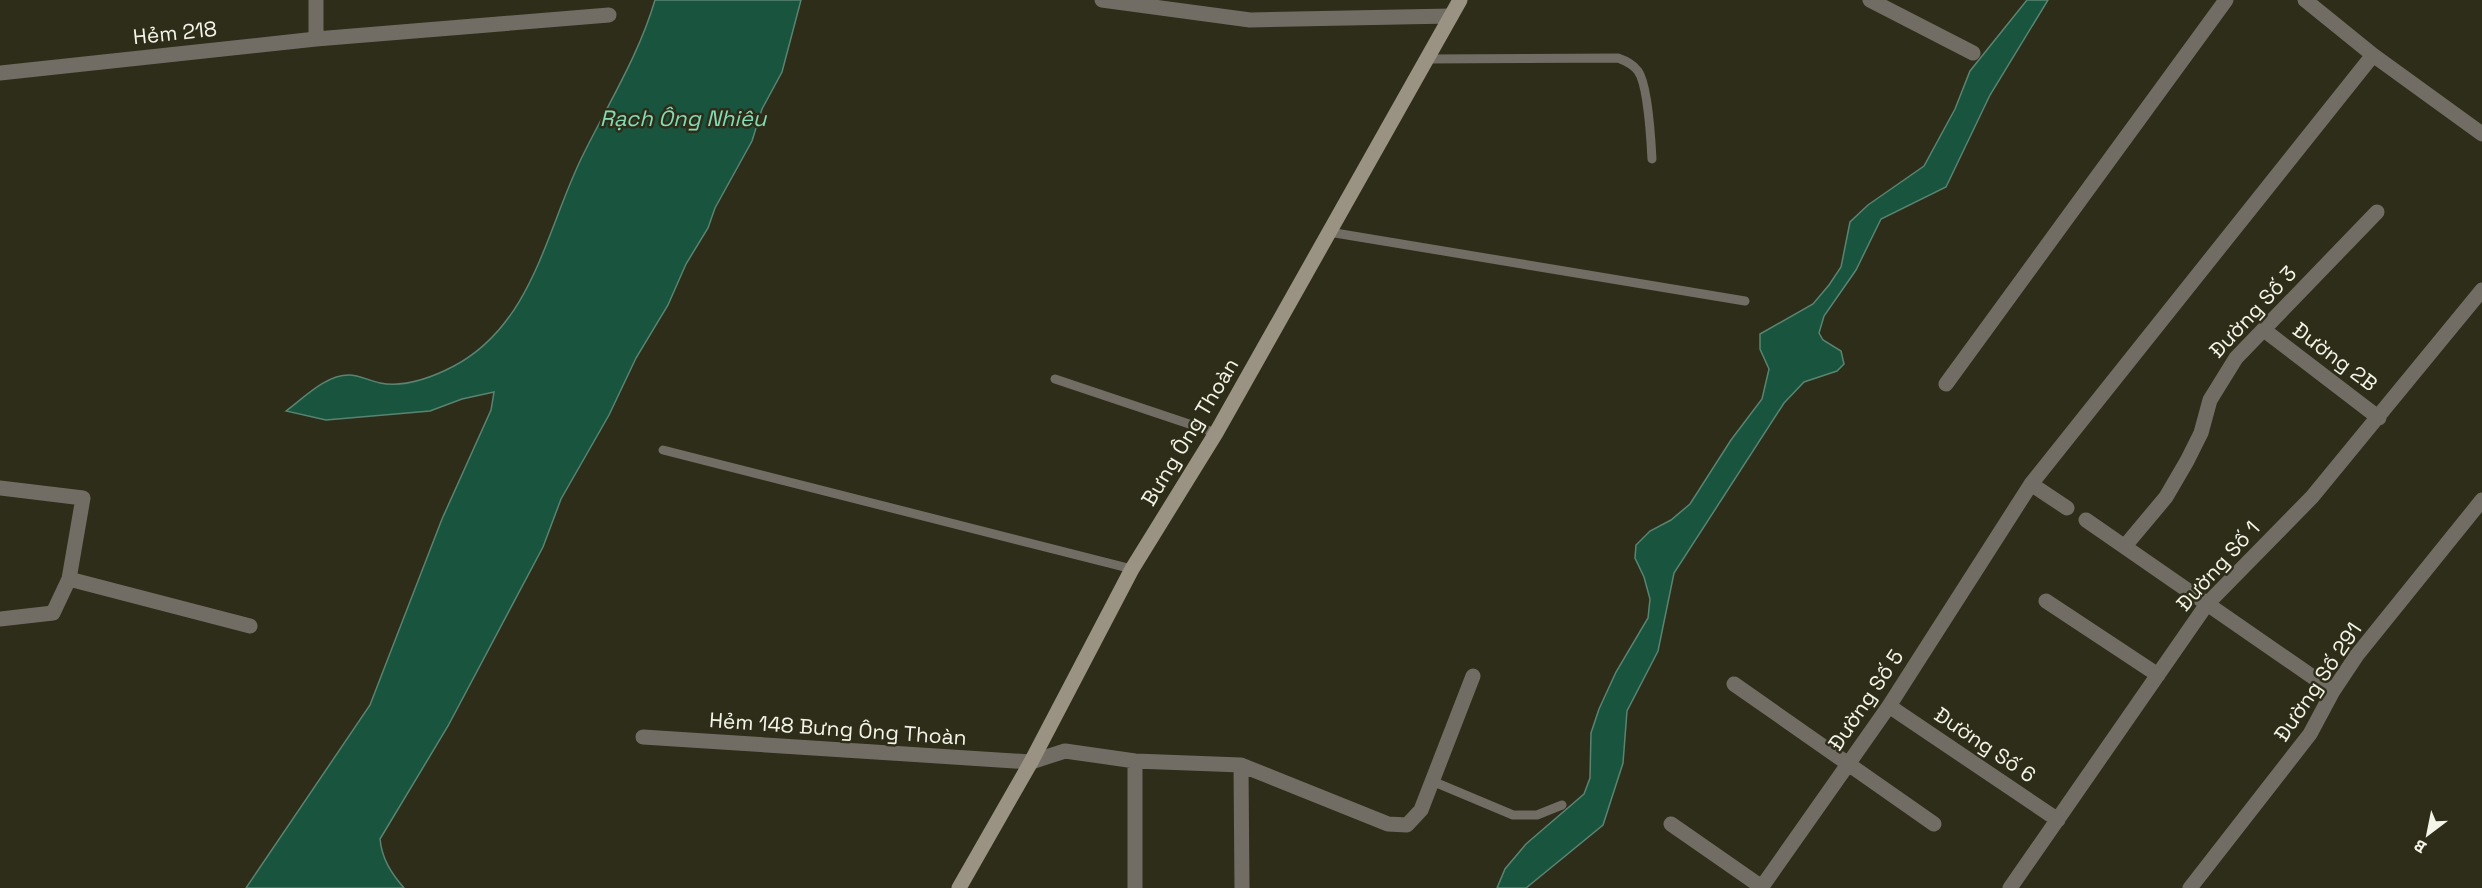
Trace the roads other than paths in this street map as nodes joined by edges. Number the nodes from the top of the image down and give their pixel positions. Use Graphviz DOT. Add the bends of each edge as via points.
graph roads {
  1 [pos="316,0"];
  2 [pos="1102,0"];
  3 [pos="1460,0"];
  4 [pos="1870,0"];
  5 [pos="2226,0"];
  6 [pos="2305,0"];
  7 [pos="609,15"];
  8 [pos="1451,15"];
  9 [pos="316,39"];
  10 [pos="1972,54"];
  11 [pos="2373,55"];
  12 [pos="1428,59"];
  13 [pos="0,73"];
  14 [pos="2482,134"];
  15 [pos="1652,159"];
  16 [pos="2377,212"];
  17 [pos="1329,232"];
  18 [pos="2482,290"];
  19 [pos="1745,301"];
  20 [pos="2264,330"];
  21 [pos="1055,379"];
  22 [pos="1946,384"];
  23 [pos="2379,418"];
  24 [pos="1216,433"];
  25 [pos="663,450"];
  26 [pos="2031,484"];
  27 [pos="0,488"];
  28 [pos="2482,500"];
  29 [pos="2067,508"];
  30 [pos="2086,520"];
  31 [pos="2125,546"];
  32 [pos="1132,569"];
  33 [pos="69,579"];
  34 [pos="2046,602"];
  35 [pos="2207,604"];
  36 [pos="0,619"];
  37 [pos="250,626"];
  38 [pos="2158,675"];
  39 [pos="1473,676"];
  40 [pos="1734,684"];
  41 [pos="2333,691"];
  42 [pos="1889,706"];
  43 [pos="643,737"];
  44 [pos="1135,761"];
  45 [pos="1031,762"];
  46 [pos="1848,764"];
  47 [pos="1240,765"];
  48 [pos="1432,781"];
  49 [pos="1562,805"];
  50 [pos="2058,820"];
  51 [pos="1671,824"];
  52 [pos="1934,824"];
  53 [pos="959,888"];
  54 [pos="1135,888"];
  55 [pos="1242,888"];
  56 [pos="1762,888"];
  57 [pos="2010,888"];
  58 [pos="2190,888"];
  1 -- 9 [label="street"];
  2 -- 8 [label="street" via="1250,20"];
  3 -- 8 [label="street, Bưng Ông Thoàn"];
  4 -- 10 [label="street"];
  5 -- 22 [label="street"];
  6 -- 11 [label="street"];
  7 -- 9 [label="street, Hẻm 218"];
  8 -- 12 [label="street, Bưng Ông Thoàn"];
  9 -- 13 [label="street, Hẻm 218"];
  11 -- 14 [label="street"];
  11 -- 26 [label="street, Đường Số 5"];
  12 -- 15 [label="lane" via="1618,58 1630,63 1639,72"];
  12 -- 17 [label="street, Bưng Ông Thoàn"];
  16 -- 20 [label="street, Đường Số 3"];
  17 -- 19 [label="lane"];
  17 -- 24 [label="street, Bưng Ông Thoàn"];
  18 -- 23 [label="street, Đường Số 1"];
  20 -- 23 [label="street, Đường 2B"];
  20 -- 31 [label="street, Đường Số 3" via="2220,379 2187,461 2166,497"];
  21 -- 24 [label="lane"];
  23 -- 35 [label="street, Đường Số 1" via="2312,497"];
  24 -- 32 [label="street, Bưng Ông Thoàn"];
  25 -- 32 [label="lane"];
  26 -- 29 [label="street"];
  26 -- 42 [label="street, Đường Số 5"];
  27 -- 33 [label="street" via="83,498"];
  28 -- 41 [label="street, Đường Số 291" via="2357,655"];
  30 -- 31 [label="street"];
  31 -- 35 [label="street"];
  32 -- 45 [label="street, Bưng Ông Thoàn"];
  33 -- 36 [label="street" via="52,613"];
  33 -- 37 [label="street"];
  34 -- 38 [label="street"];
  35 -- 38 [label="street, Đường Số 1"];
  35 -- 41 [label="street"];
  38 -- 50 [label="street, Đường Số 1"];
  39 -- 48 [label="street"];
  40 -- 46 [label="street"];
  41 -- 58 [label="street, Đường Số 291" via="2310,734"];
  42 -- 46 [label="street, Đường Số 5"];
  42 -- 50 [label="street, Đường Số 6"];
  43 -- 45 [label="street, Hẻm 148 Bưng Ông Thoàn"];
  44 -- 45 [label="street" via="1065,751"];
  44 -- 47 [label="street"];
  44 -- 54 [label="street"];
  45 -- 53 [label="street, Bưng Ông Thoàn"];
  46 -- 52 [label="street"];
  46 -- 56 [label="street, Đường Số 5"];
  47 -- 48 [label="street" via="1388,824 1407,825 1421,810"];
  47 -- 55 [label="street"];
  48 -- 49 [label="lane" via="1512,815 1537,815"];
  50 -- 57 [label="street, Đường Số 1"];
  51 -- 56 [label="street"];
}
